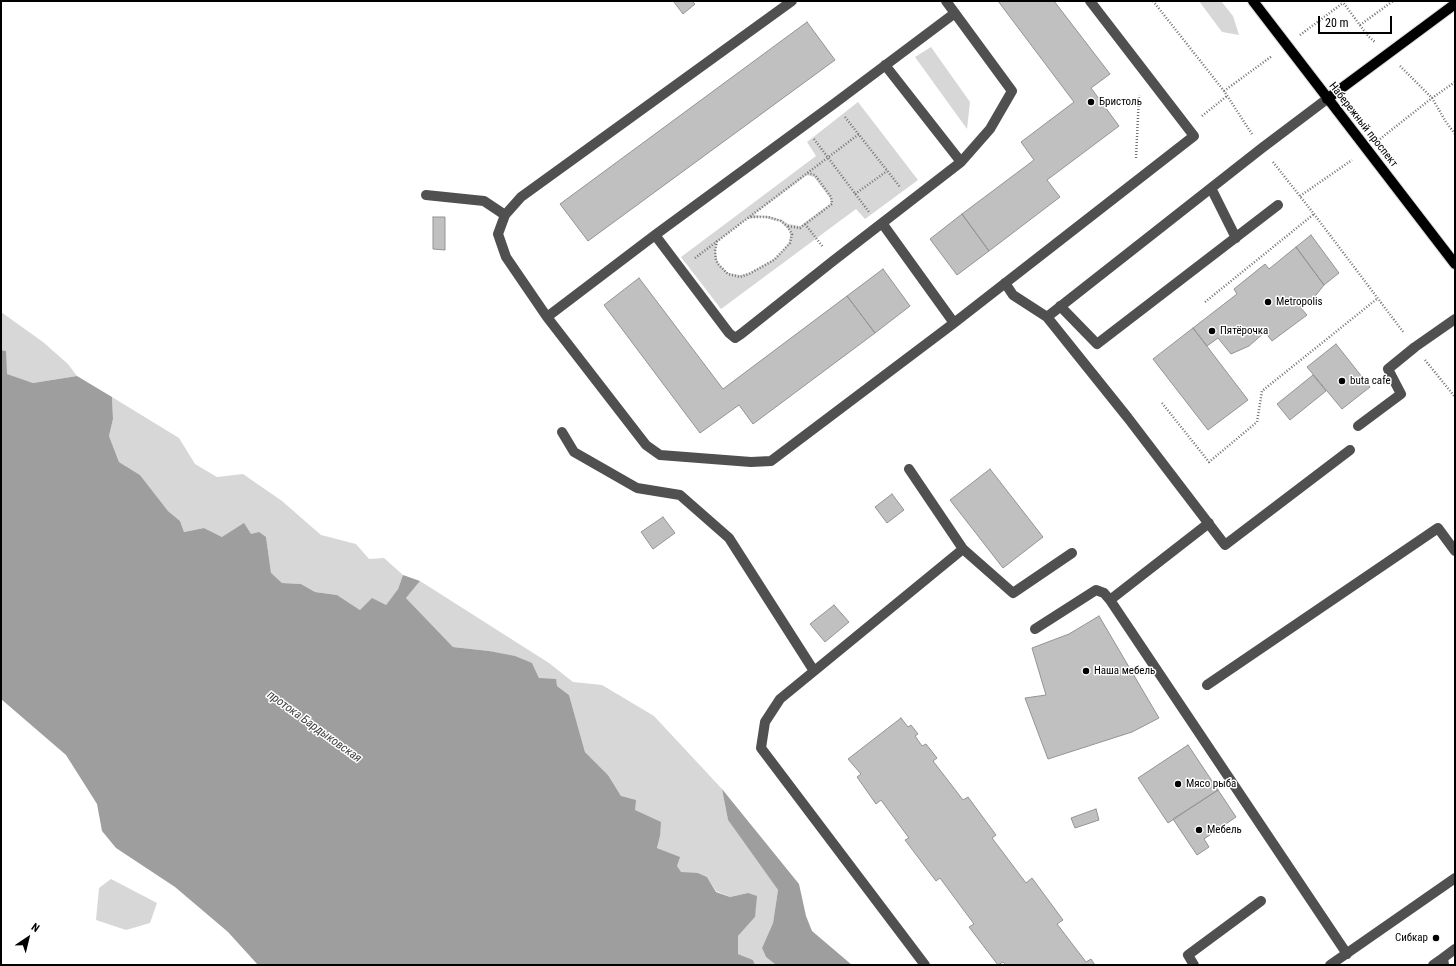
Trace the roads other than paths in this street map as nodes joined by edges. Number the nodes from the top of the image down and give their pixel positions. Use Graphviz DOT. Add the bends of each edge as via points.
graph roads {
  1 [pos="792,1"];
  2 [pos="946,1"];
  3 [pos="1090,1"];
  4 [pos="1253,1"];
  5 [pos="1455,4"];
  6 [pos="955,13"];
  7 [pos="885,66"];
  8 [pos="1327,99"];
  9 [pos="961,162"];
  10 [pos="1211,188"];
  11 [pos="426,195"];
  12 [pos="1278,205"];
  13 [pos="505,215"];
  14 [pos="881,224"];
  15 [pos="655,235"];
  16 [pos="1236,238"];
  17 [pos="1455,264"];
  18 [pos="1005,283"];
  19 [pos="1060,306"];
  20 [pos="547,317"];
  21 [pos="1047,317"];
  22 [pos="1455,319"];
  23 [pos="954,323"];
  24 [pos="1358,426"];
  25 [pos="562,432"];
  26 [pos="1350,450"];
  27 [pos="909,470"];
  28 [pos="1209,523"];
  29 [pos="963,549"];
  30 [pos="1455,551"];
  31 [pos="1072,552"];
  32 [pos="1110,600"];
  33 [pos="1035,629"];
  34 [pos="814,671"];
  35 [pos="1206,685"];
  36 [pos="1455,878"];
  37 [pos="1261,901"];
  38 [pos="1455,949"];
  39 [pos="1347,954"];
  40 [pos="1443,961"];
  41 [pos="925,965"];
  42 [pos="1194,965"];
  43 [pos="1330,965"];
  44 [pos="1433,965"];
  1 -- 13 [label="street" via="521,197"];
  2 -- 6 [label="street"];
  3 -- 18 [label="street" via="1194,136"];
  4 -- 8 [label="main road, Набережный проспект"];
  5 -- 8 [label="main road"];
  6 -- 7 [label="street"];
  6 -- 9 [label="street" via="1012,91 990,129"];
  7 -- 9 [label="street"];
  7 -- 15 [label="street"];
  8 -- 10 [label="street"];
  8 -- 17 [label="main road, Набережный проспект"];
  9 -- 14 [label="street"];
  10 -- 16 [label="street"];
  10 -- 19 [label="street"];
  11 -- 13 [label="street" via="484,201"];
  12 -- 16 [label="street"];
  13 -- 20 [label="street" via="498,234 506,257"];
  14 -- 15 [label="street" via="735,338"];
  14 -- 23 [label="street"];
  15 -- 20 [label="street"];
  16 -- 19 [label="street" via="1097,344"];
  18 -- 21 [label="street" via="1013,295"];
  18 -- 23 [label="street"];
  19 -- 21 [label="street"];
  20 -- 23 [label="street" via="646,446 660,454 751,462 771,461"];
  21 -- 28 [label="street"];
  22 -- 24 [label="street" via="1388,369 1401,394"];
  25 -- 34 [label="street" via="574,452 637,488 680,495 729,538"];
  26 -- 28 [label="street" via="1226,545"];
  27 -- 29 [label="street"];
  28 -- 32 [label="street"];
  29 -- 31 [label="street" via="1013,593"];
  29 -- 34 [label="street"];
  30 -- 35 [label="street" via="1438,528"];
  32 -- 33 [label="street" via="1104,593 1096,590"];
  32 -- 39 [label="street"];
  34 -- 41 [label="street" via="780,699 765,722 761,748"];
  36 -- 39 [label="street"];
  37 -- 42 [label="street" via="1188,955"];
  38 -- 40 [label="street"];
  39 -- 43 [label="street"];
  40 -- 44 [label="street"];
}
